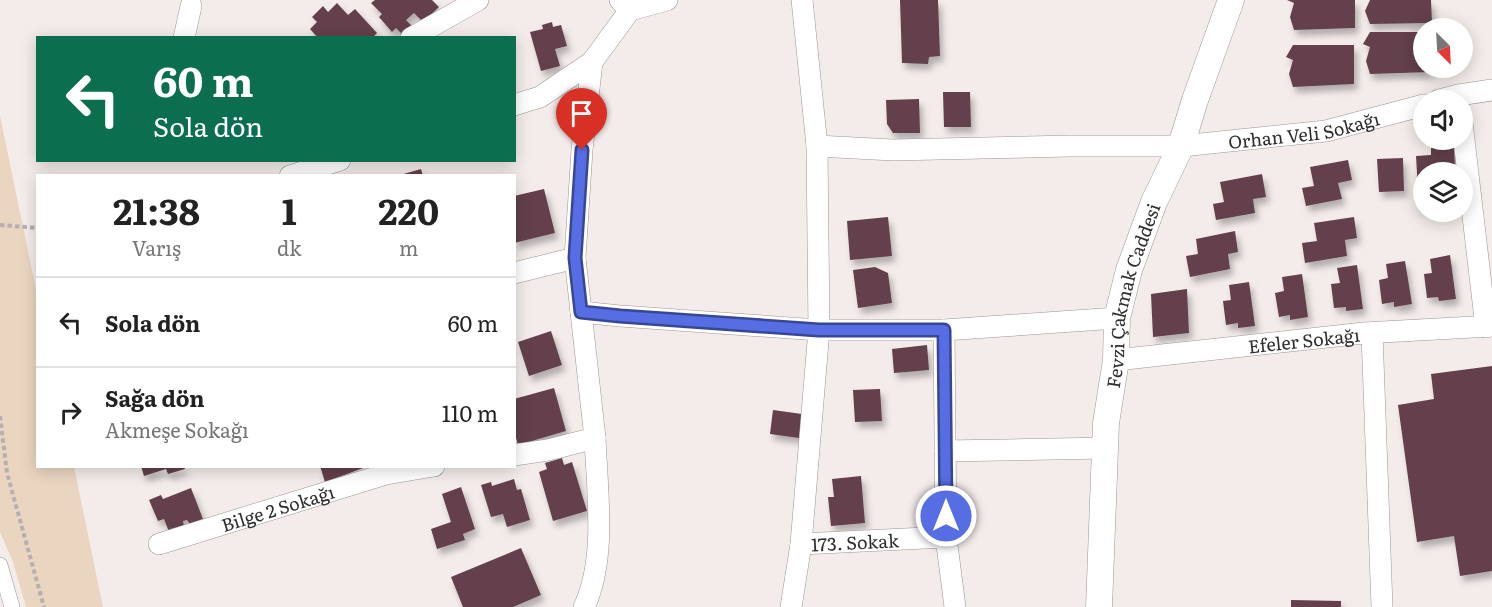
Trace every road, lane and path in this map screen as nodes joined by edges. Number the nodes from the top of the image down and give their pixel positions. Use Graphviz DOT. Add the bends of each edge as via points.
graph roads {
  1 [pos="478,0"];
  2 [pos="668,0"];
  3 [pos="802,0"];
  4 [pos="1231,0"];
  5 [pos="625,5"];
  6 [pos="191,6"];
  7 [pos="184,36"];
  8 [pos="415,36"];
  9 [pos="592,62"];
  10 [pos="1492,90"];
  11 [pos="1473,94"];
  12 [pos="516,104"];
  13 [pos="1413,108"];
  14 [pos="817,146"];
  15 [pos="1181,147"];
  16 [pos="1466,150"];
  17 [pos="334,162"];
  18 [pos="299,174"];
  19 [pos="0,225"];
  20 [pos="36,228"];
  21 [pos="575,258"];
  22 [pos="516,273"];
  23 [pos="581,312"];
  24 [pos="1117,318"];
  25 [pos="1489,327"];
  26 [pos="819,330"];
  27 [pos="944,330"];
  28 [pos="1372,333"];
  29 [pos="1116,360"];
  30 [pos="0,416"];
  31 [pos="595,438"];
  32 [pos="1106,448"];
  33 [pos="945,451"];
  34 [pos="516,455"];
  35 [pos="410,468"];
  36 [pos="385,470"];
  37 [pos="946,537"];
  38 [pos="159,544"];
  39 [pos="801,544"];
  40 [pos="0,565"];
  41 [pos="12,607"];
  42 [pos="44,607"];
  43 [pos="584,607"];
  44 [pos="791,607"];
  45 [pos="955,607"];
  46 [pos="1100,607"];
  47 [pos="1382,607"];
  1 -- 8 [label="street"];
  2 -- 5 [label="street"];
  3 -- 14 [label="street"];
  4 -- 15 [label="street, Fevzi Çakmak Caddesi"];
  5 -- 9 [label="street"];
  6 -- 7 [label="street"];
  9 -- 12 [label="street" via="540,97"];
  9 -- 21 [label="street"];
  10 -- 11 [label="street"];
  13 -- 15 [label="street, Orhan Veli Sokağı" via="1326,131"];
  14 -- 15 [label="street, Orhan Veli Sokağı" via="893,150"];
  14 -- 26 [label="street"];
  15 -- 24 [label="street, Fevzi Çakmak Caddesi" via="1129,270"];
  16 -- 25 [label="street"];
  17 -- 18 [label="street"];
  19 -- 20 [label="path"];
  21 -- 22 [label="street"];
  21 -- 23 [label="street"];
  23 -- 26 [label="street"];
  23 -- 31 [label="street"];
  24 -- 27 [label="street"];
  24 -- 29 [label="street, Fevzi Çakmak Caddesi"];
  25 -- 28 [label="street, Efeler Sokağı"];
  26 -- 27 [label="street"];
  26 -- 39 [label="street"];
  27 -- 33 [label="street"];
  28 -- 29 [label="street, Efeler Sokağı"];
  28 -- 47 [label="street"];
  29 -- 32 [label="street, Fevzi Çakmak Caddesi"];
  30 -- 42 [label="path" via="7,473"];
  31 -- 34 [label="street"];
  31 -- 43 [label="street" via="599,533 594,580"];
  32 -- 33 [label="street"];
  32 -- 46 [label="street, Fevzi Çakmak Caddesi"];
  33 -- 37 [label="street"];
  35 -- 36 [label="street, Bilge 2 Sokağı"];
  36 -- 38 [label="street, Bilge 2 Sokağı"];
  37 -- 39 [label="street, 173. Sokak"];
  37 -- 45 [label="street"];
  39 -- 44 [label="street"];
  40 -- 41 [label="street"];
}
